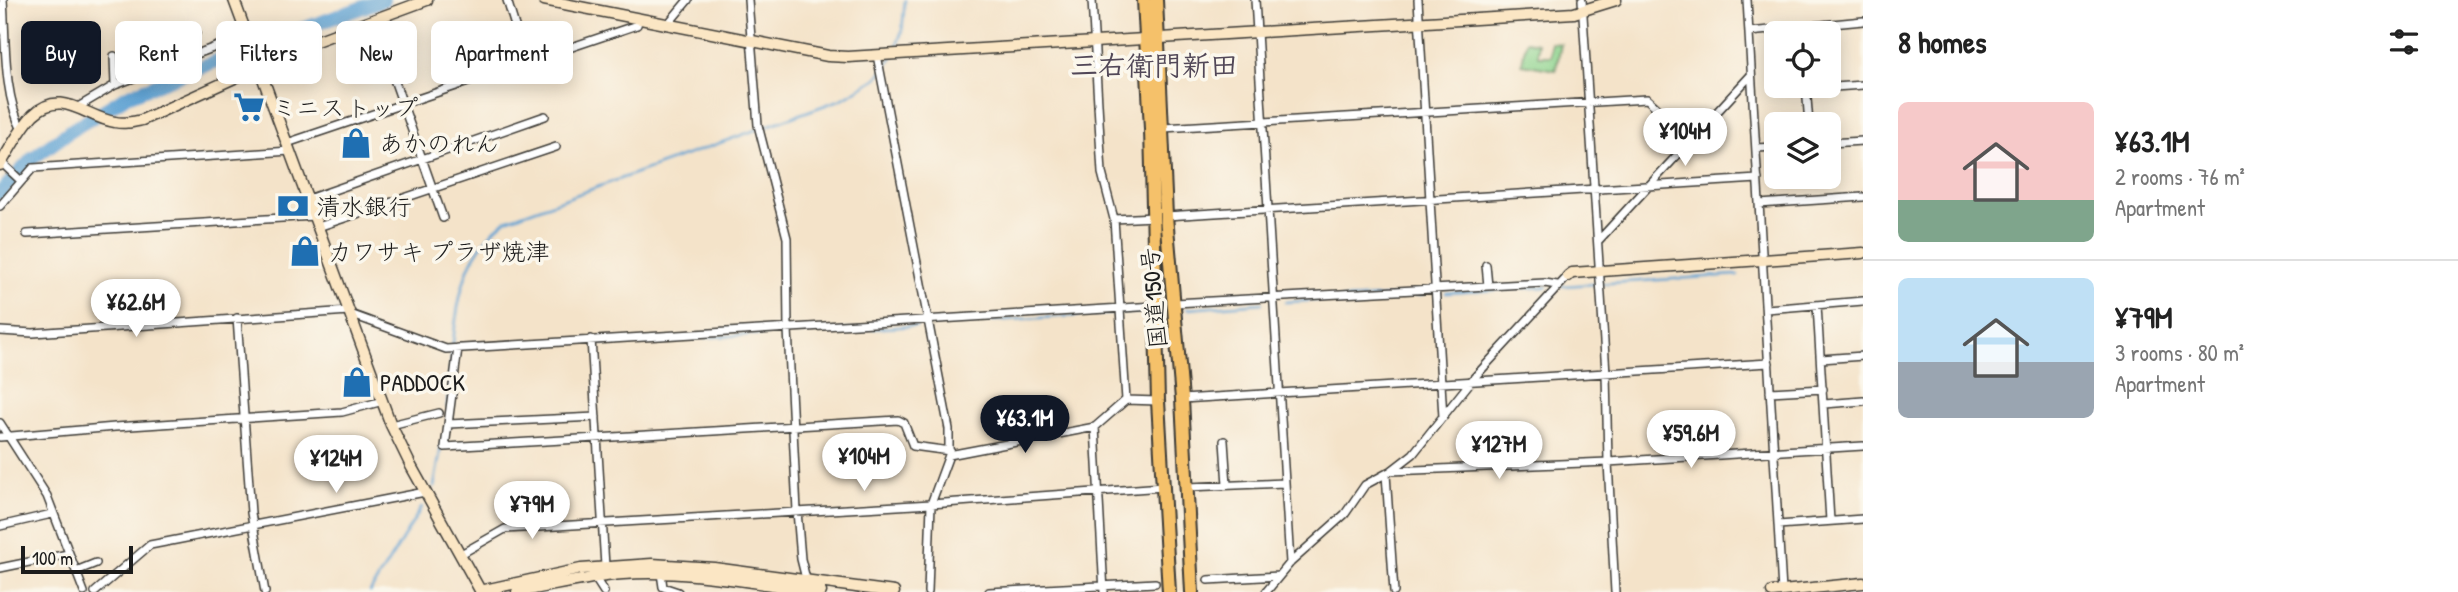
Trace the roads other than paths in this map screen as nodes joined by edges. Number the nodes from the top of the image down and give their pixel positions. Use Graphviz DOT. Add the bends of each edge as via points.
graph roads {
  1 [pos="4,0"];
  2 [pos="234,0"];
  3 [pos="427,0"];
  4 [pos="507,0"];
  5 [pos="544,0"];
  6 [pos="688,0"];
  7 [pos="748,0"];
  8 [pos="1092,0"];
  9 [pos="1144,0"];
  10 [pos="1156,0"];
  11 [pos="1255,0"];
  12 [pos="1418,0"];
  13 [pos="1616,0"];
  14 [pos="1747,0"];
  15 [pos="1583,5"];
  16 [pos="639,19"];
  17 [pos="373,20"];
  18 [pos="242,21"];
  19 [pos="513,21"];
  20 [pos="1863,21"];
  21 [pos="1420,22"];
  22 [pos="668,24"];
  23 [pos="1841,24"];
  24 [pos="1257,31"];
  25 [pos="1764,31"];
  26 [pos="1749,32"];
  27 [pos="1152,37"];
  28 [pos="322,39"];
  29 [pos="751,40"];
  30 [pos="1094,41"];
  31 [pos="3,45"];
  32 [pos="573,46"];
  33 [pos="877,55"];
  34 [pos="114,56"];
  35 [pos="1751,75"];
  36 [pos="216,83"];
  37 [pos="265,84"];
  38 [pos="461,84"];
  39 [pos="115,85"];
  40 [pos="1863,85"];
  41 [pos="1841,86"];
  42 [pos="10,91"];
  43 [pos="0,92"];
  44 [pos="1588,103"];
  45 [pos="402,104"];
  46 [pos="78,107"];
  47 [pos="1425,114"];
  48 [pos="545,116"];
  49 [pos="1262,122"];
  50 [pos="1163,128"];
  51 [pos="22,130"];
  52 [pos="1692,140"];
  53 [pos="1863,141"];
  54 [pos="1841,143"];
  55 [pos="288,147"];
  56 [pos="556,147"];
  57 [pos="1756,148"];
  58 [pos="1764,148"];
  59 [pos="422,159"];
  60 [pos="3,166"];
  61 [pos="19,179"];
  62 [pos="1758,179"];
  63 [pos="1648,187"];
  64 [pos="432,188"];
  65 [pos="1595,190"];
  66 [pos="1863,197"];
  67 [pos="308,199"];
  68 [pos="1430,200"];
  69 [pos="1759,204"];
  70 [pos="0,206"];
  71 [pos="1267,210"];
  72 [pos="314,216"];
  73 [pos="1160,216"];
  74 [pos="443,218"];
  75 [pos="1114,219"];
  76 [pos="318,227"];
  77 [pos="27,234"];
  78 [pos="1598,241"];
  79 [pos="1863,253"];
  80 [pos="1762,259"];
  81 [pos="1486,265"];
  82 [pos="1568,276"];
  83 [pos="1600,280"];
  84 [pos="1557,285"];
  85 [pos="1488,286"];
  86 [pos="1436,290"];
  87 [pos="1273,299"];
  88 [pos="1863,302"];
  89 [pos="1175,303"];
  90 [pos="1818,305"];
  91 [pos="1155,306"];
  92 [pos="1766,309"];
  93 [pos="1120,311"];
  94 [pos="350,313"];
  95 [pos="237,318"];
  96 [pos="927,320"];
  97 [pos="788,329"];
  98 [pos="0,331"];
  99 [pos="591,339"];
  100 [pos="455,349"];
  101 [pos="1863,356"];
  102 [pos="1821,359"];
  103 [pos="1769,363"];
  104 [pos="1606,373"];
  105 [pos="1472,380"];
  106 [pos="1441,383"];
  107 [pos="1823,389"];
  108 [pos="1770,392"];
  109 [pos="1278,393"];
  110 [pos="1182,399"];
  111 [pos="1125,400"];
  112 [pos="383,401"];
  113 [pos="1158,401"];
  114 [pos="1863,401"];
  115 [pos="1824,404"];
  116 [pos="439,413"];
  117 [pos="596,417"];
  118 [pos="1443,417"];
  119 [pos="245,419"];
  120 [pos="0,424"];
  121 [pos="448,424"];
  122 [pos="391,425"];
  123 [pos="793,425"];
  124 [pos="1095,427"];
  125 [pos="4,437"];
  126 [pos="597,437"];
  127 [pos="1224,441"];
  128 [pos="1863,446"];
  129 [pos="1827,449"];
  130 [pos="1774,452"];
  131 [pos="949,453"];
  132 [pos="1608,461"];
  133 [pos="1389,473"];
  134 [pos="1284,483"];
  135 [pos="1227,485"];
  136 [pos="1187,486"];
  137 [pos="1163,487"];
  138 [pos="425,492"];
  139 [pos="1098,492"];
  140 [pos="931,504"];
  141 [pos="797,511"];
  142 [pos="52,514"];
  143 [pos="1863,519"];
  144 [pos="1830,522"];
  145 [pos="602,524"];
  146 [pos="1778,525"];
  147 [pos="0,526"];
  148 [pos="252,526"];
  149 [pos="68,554"];
  150 [pos="461,554"];
  151 [pos="96,563"];
  152 [pos="1290,563"];
  153 [pos="606,566"];
  154 [pos="0,568"];
  155 [pos="76,571"];
  156 [pos="662,573"];
  157 [pos="1279,576"];
  158 [pos="595,578"];
  159 [pos="1208,580"];
  160 [pos="1155,583"];
  161 [pos="1863,583"];
  162 [pos="808,587"];
  163 [pos="1104,589"];
  164 [pos="1777,591"];
  165 [pos="84,592"];
  166 [pos="95,592"];
  167 [pos="265,592"];
  168 [pos="478,592"];
  169 [pos="517,592"];
  170 [pos="604,592"];
  171 [pos="678,592"];
  172 [pos="821,592"];
  173 [pos="894,592"];
  174 [pos="928,592"];
  175 [pos="989,592"];
  176 [pos="1169,592"];
  177 [pos="1192,592"];
  178 [pos="1266,592"];
  179 [pos="1394,592"];
  180 [pos="1615,592"];
  1 -- 31 [label="street"];
  2 -- 18 [label="street"];
  3 -- 17 [label="street"];
  4 -- 19 [label="street"];
  5 -- 16 [label="street"];
  6 -- 22 [label="street"];
  7 -- 29 [label="street"];
  8 -- 30 [label="street"];
  9 -- 27 [label="highway, 国道150号"];
  10 -- 27 [label="highway, 国道150号"];
  11 -- 24 [label="street"];
  12 -- 21 [label="street"];
  13 -- 15 [label="street"];
  14 -- 26 [label="street"];
  15 -- 21 [label="street"];
  15 -- 44 [label="street"];
  16 -- 22 [label="street"];
  16 -- 32 [label="street" via="637,25"];
  17 -- 28 [label="street"];
  17 -- 45 [label="street"];
  20 -- 23 [label="street"];
  21 -- 24 [label="street"];
  21 -- 47 [label="street"];
  22 -- 29 [label="street"];
  24 -- 27 [label="street"];
  24 -- 49 [label="street"];
  25 -- 26 [label="street"];
  26 -- 35 [label="street"];
  27 -- 30 [label="street"];
  27 -- 50 [label="highway, 国道150号"];
  27 -- 73 [label="highway, 国道150号"];
  29 -- 33 [label="street" via="828,56"];
  29 -- 97 [label="street" via="758,128 787,238"];
  30 -- 33 [label="street"];
  30 -- 75 [label="street" via="1102,173"];
  31 -- 42 [label="street"];
  33 -- 96 [label="street"];
  34 -- 39 [label="street"];
  35 -- 52 [label="street"];
  35 -- 57 [label="street"];
  36 -- 46 [label="street" via="129,123 100,118"];
  37 -- 55 [label="street"];
  38 -- 45 [label="street"];
  39 -- 46 [label="street"];
  40 -- 41 [label="street"];
  42 -- 43 [label="street"];
  42 -- 51 [label="street" via="13,113"];
  44 -- 47 [label="street"];
  44 -- 52 [label="street" via="1647,99"];
  44 -- 65 [label="street"];
  45 -- 55 [label="street"];
  45 -- 59 [label="street"];
  46 -- 51 [label="street" via="48,105"];
  47 -- 49 [label="street"];
  47 -- 68 [label="street"];
  48 -- 59 [label="street"];
  49 -- 50 [label="street"];
  49 -- 71 [label="street"];
  50 -- 73 [label="highway, 国道150号"];
  51 -- 60 [label="street"];
  52 -- 63 [label="street"];
  53 -- 54 [label="street"];
  55 -- 67 [label="street"];
  55 -- 70 [label="street" via="33,168"];
  56 -- 64 [label="street"];
  57 -- 58 [label="street"];
  57 -- 62 [label="street"];
  59 -- 64 [label="street"];
  59 -- 67 [label="street"];
  60 -- 61 [label="street"];
  62 -- 63 [label="street"];
  62 -- 69 [label="street"];
  63 -- 65 [label="street"];
  63 -- 78 [label="street"];
  64 -- 74 [label="street"];
  64 -- 76 [label="street"];
  65 -- 68 [label="street"];
  65 -- 78 [label="street"];
  66 -- 69 [label="street"];
  67 -- 72 [label="street"];
  68 -- 71 [label="street"];
  68 -- 86 [label="street"];
  69 -- 80 [label="street"];
  71 -- 73 [label="street"];
  71 -- 87 [label="street"];
  72 -- 76 [label="street"];
  72 -- 77 [label="street"];
  73 -- 75 [label="street"];
  73 -- 89 [label="highway, 国道150号"];
  73 -- 91 [label="highway, 国道150号"];
  75 -- 93 [label="street"];
  76 -- 94 [label="street"];
  78 -- 83 [label="street"];
  79 -- 80 [label="street"];
  80 -- 83 [label="street"];
  80 -- 92 [label="street"];
  81 -- 85 [label="street"];
  82 -- 83 [label="street" via="1573,273"];
  82 -- 84 [label="street"];
  83 -- 104 [label="street"];
  84 -- 85 [label="street"];
  84 -- 105 [label="street"];
  85 -- 86 [label="street"];
  86 -- 87 [label="street"];
  86 -- 106 [label="street"];
  87 -- 89 [label="street"];
  87 -- 109 [label="street"];
  88 -- 90 [label="street"];
  89 -- 110 [label="highway, 国道150号"];
  90 -- 92 [label="street"];
  90 -- 102 [label="street"];
  91 -- 93 [label="street"];
  91 -- 113 [label="highway, 国道150号"];
  92 -- 103 [label="street"];
  93 -- 96 [label="street"];
  93 -- 111 [label="street"];
  94 -- 95 [label="street"];
  94 -- 100 [label="street"];
  94 -- 112 [label="street"];
  95 -- 98 [label="street"];
  95 -- 119 [label="street"];
  96 -- 97 [label="street"];
  96 -- 131 [label="street" via="949,429"];
  97 -- 99 [label="street"];
  97 -- 123 [label="street"];
  99 -- 100 [label="street"];
  99 -- 117 [label="street"];
  100 -- 121 [label="street"];
  101 -- 102 [label="street"];
  102 -- 107 [label="street"];
  103 -- 104 [label="street"];
  103 -- 108 [label="street"];
  104 -- 105 [label="street"];
  104 -- 132 [label="street"];
  105 -- 106 [label="street"];
  105 -- 118 [label="street"];
  106 -- 109 [label="street"];
  106 -- 118 [label="street"];
  107 -- 108 [label="street"];
  107 -- 115 [label="street"];
  108 -- 130 [label="street"];
  109 -- 110 [label="street"];
  109 -- 134 [label="street"];
  110 -- 136 [label="highway, 国道150号"];
  111 -- 113 [label="street"];
  111 -- 124 [label="street"];
  112 -- 119 [label="street" via="342,412"];
  112 -- 122 [label="street"];
  113 -- 137 [label="highway, 国道150号"];
  114 -- 115 [label="street"];
  115 -- 129 [label="street"];
  116 -- 122 [label="street"];
  117 -- 121 [label="street"];
  117 -- 126 [label="street"];
  118 -- 133 [label="street" via="1413,454"];
  119 -- 125 [label="street"];
  119 -- 148 [label="street"];
  120 -- 125 [label="street"];
  121 -- 126 [label="street" via="445,447"];
  122 -- 138 [label="street"];
  123 -- 126 [label="street"];
  123 -- 131 [label="street" via="898,420 913,446"];
  123 -- 141 [label="street"];
  124 -- 131 [label="street"];
  124 -- 139 [label="street"];
  125 -- 142 [label="street" via="47,496"];
  126 -- 145 [label="street"];
  127 -- 135 [label="street"];
  128 -- 129 [label="street"];
  129 -- 130 [label="street"];
  129 -- 144 [label="street"];
  130 -- 132 [label="street"];
  130 -- 146 [label="street"];
  131 -- 140 [label="street"];
  132 -- 133 [label="street"];
  132 -- 180 [label="street"];
  133 -- 152 [label="street" via="1365,485 1333,526"];
  133 -- 179 [label="street"];
  134 -- 135 [label="street"];
  134 -- 152 [label="street"];
  135 -- 136 [label="street"];
  136 -- 177 [label="highway, 国道150号"];
  137 -- 139 [label="street"];
  137 -- 176 [label="highway, 国道150号"];
  138 -- 148 [label="street"];
  138 -- 150 [label="street"];
  139 -- 140 [label="street"];
  139 -- 163 [label="street"];
  140 -- 141 [label="street"];
  140 -- 174 [label="street"];
  141 -- 145 [label="street"];
  141 -- 162 [label="street" via="800,559"];
  142 -- 147 [label="street"];
  142 -- 149 [label="street"];
  143 -- 144 [label="street"];
  144 -- 146 [label="street"];
  145 -- 150 [label="street" via="505,529"];
  145 -- 153 [label="street"];
  146 -- 164 [label="street"];
  148 -- 166 [label="street" via="150,545"];
  148 -- 167 [label="street"];
  149 -- 154 [label="street"];
  149 -- 155 [label="street"];
  150 -- 168 [label="street"];
  151 -- 155 [label="street"];
  152 -- 157 [label="street"];
  153 -- 162 [label="street" via="684,565"];
  153 -- 168 [label="street"];
  155 -- 165 [label="street"];
  156 -- 158 [label="street"];
  156 -- 162 [label="street"];
  156 -- 171 [label="street" via="663,587"];
  157 -- 159 [label="street"];
  157 -- 178 [label="street"];
  158 -- 169 [label="street"];
  158 -- 170 [label="street"];
  160 -- 163 [label="street"];
  161 -- 164 [label="street"];
  162 -- 172 [label="street"];
  162 -- 173 [label="street"];
  163 -- 175 [label="street"];
}
